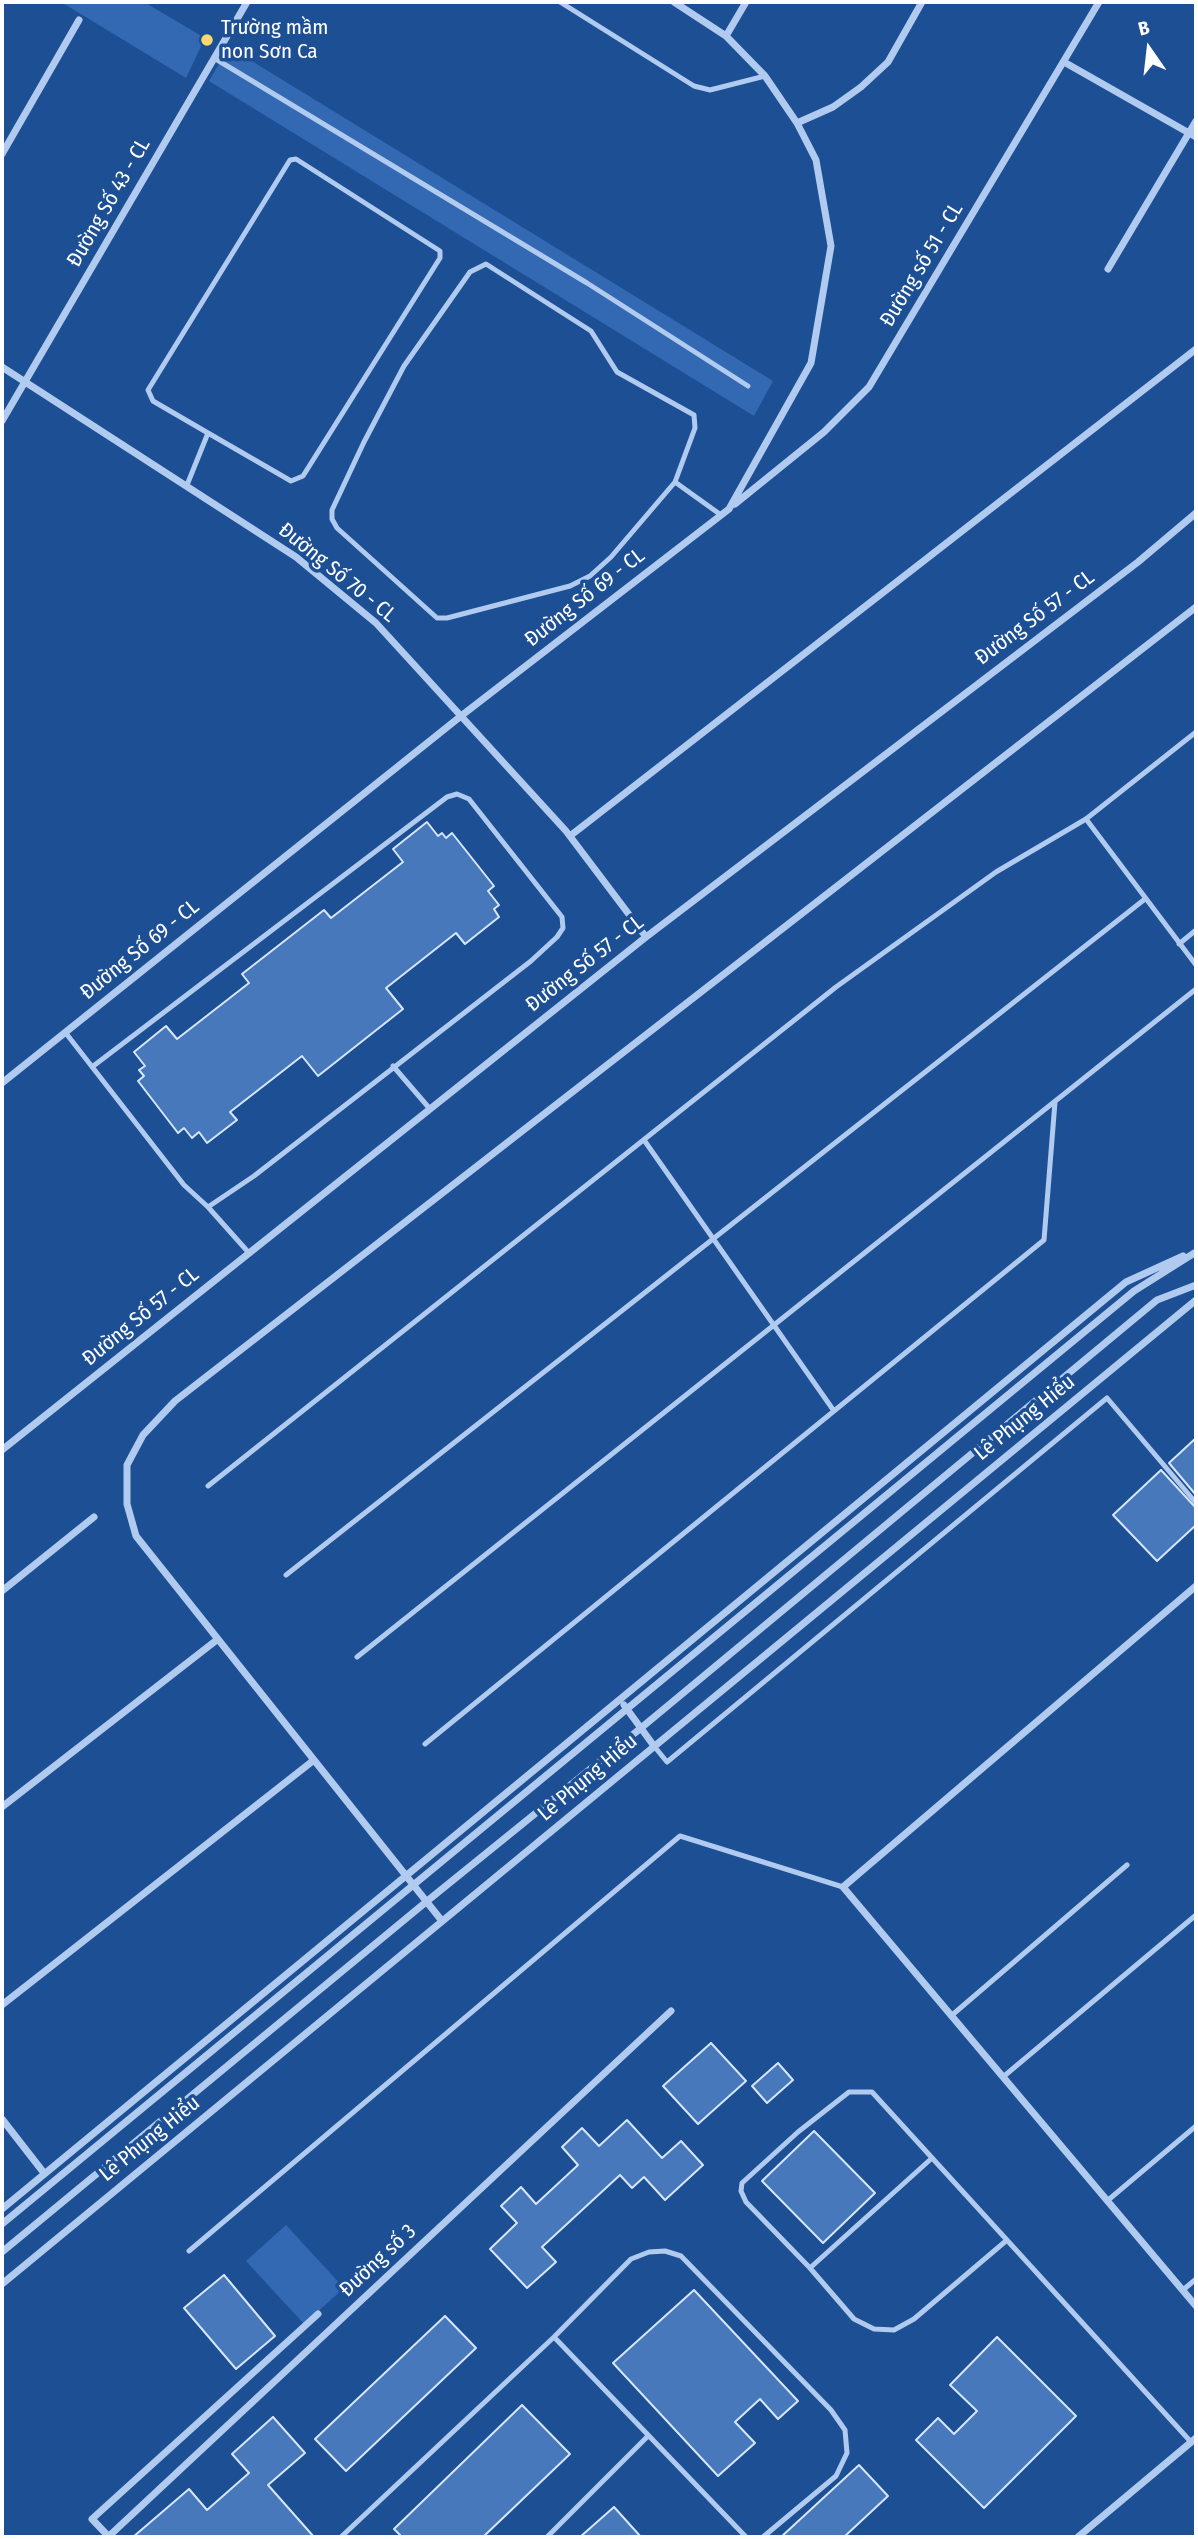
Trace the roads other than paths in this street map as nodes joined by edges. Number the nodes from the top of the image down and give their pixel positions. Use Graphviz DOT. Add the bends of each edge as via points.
graph roads {
  1 [pos="247,2"];
  2 [pos="560,2"];
  3 [pos="674,2"];
  4 [pos="746,2"];
  5 [pos="922,2"];
  6 [pos="1099,2"];
  7 [pos="79,20"];
  8 [pos="726,36"];
  9 [pos="214,58"];
  10 [pos="1064,62"];
  11 [pos="765,76"];
  12 [pos="1196,121"];
  13 [pos="797,123"];
  14 [pos="1193,135"];
  15 [pos="2,154"];
  16 [pos="1108,270"];
  17 [pos="1196,349"];
  18 [pos="2,367"];
  19 [pos="26,380"];
  20 [pos="748,386"];
  21 [pos="2,421"];
  22 [pos="208,433"];
  23 [pos="675,482"];
  24 [pos="187,485"];
  25 [pos="729,509"];
  26 [pos="1196,513"];
  27 [pos="721,515"];
  28 [pos="1196,607"];
  29 [pos="461,716"];
  30 [pos="1196,732"];
  31 [pos="1086,819"];
  32 [pos="570,836"];
  33 [pos="1145,899"];
  34 [pos="1196,930"];
  35 [pos="646,937"];
  36 [pos="1179,944"];
  37 [pos="1196,965"];
  38 [pos="1196,989"];
  39 [pos="65,1032"];
  40 [pos="393,1066"];
  41 [pos="92,1067"];
  42 [pos="2,1083"];
  43 [pos="1055,1102"];
  44 [pos="430,1109"];
  45 [pos="644,1140"];
  46 [pos="208,1207"];
  47 [pos="714,1238"];
  48 [pos="1196,1251"];
  49 [pos="249,1253"];
  50 [pos="1196,1285"];
  51 [pos="1196,1300"];
  52 [pos="776,1325"];
  53 [pos="834,1411"];
  54 [pos="2,1450"];
  55 [pos="208,1486"];
  56 [pos="1196,1503"];
  57 [pos="94,1517"];
  58 [pos="286,1575"];
  59 [pos="1196,1586"];
  60 [pos="2,1591"];
  61 [pos="218,1639"];
  62 [pos="357,1657"];
  63 [pos="619,1699"];
  64 [pos="627,1708"];
  65 [pos="642,1728"];
  66 [pos="425,1744"];
  67 [pos="654,1746"];
  68 [pos="314,1760"];
  69 [pos="2,1807"];
  70 [pos="1127,1865"];
  71 [pos="406,1875"];
  72 [pos="413,1885"];
  73 [pos="843,1887"];
  74 [pos="426,1902"];
  75 [pos="1196,1915"];
  76 [pos="442,1921"];
  77 [pos="2,2005"];
  78 [pos="671,2011"];
  79 [pos="951,2016"];
  80 [pos="1003,2077"];
  81 [pos="2,2119"];
  82 [pos="1196,2126"];
  83 [pos="932,2158"];
  84 [pos="44,2173"];
  85 [pos="1107,2201"];
  86 [pos="2,2209"];
  87 [pos="2,2224"];
  88 [pos="1007,2240"];
  89 [pos="189,2251"];
  90 [pos="2,2252"];
  91 [pos="810,2268"];
  92 [pos="1196,2279"];
  93 [pos="2,2284"];
  94 [pos="1183,2290"];
  95 [pos="1196,2306"];
  96 [pos="318,2314"];
  97 [pos="554,2337"];
  98 [pos="647,2437"];
  99 [pos="1194,2440"];
  100 [pos="108,2537"];
  101 [pos="341,2537"];
  102 [pos="547,2537"];
  103 [pos="746,2537"];
  104 [pos="763,2537"];
  105 [pos="1078,2537"];
  1 -- 9 [label="street, Đường Số 43 - CL"];
  2 -- 11 [label="lane" via="694,86 710,90"];
  3 -- 8 [label="street, Đường Số 69 - CL"];
  4 -- 8 [label="street"];
  5 -- 13 [label="street" via="888,62 833,107"];
  6 -- 10 [label="street, Đường số 51 - CL"];
  7 -- 15 [label="street"];
  8 -- 11 [label="street, Đường Số 69 - CL"];
  9 -- 19 [label="street, Đường Số 43 - CL"];
  9 -- 20 [label="lane" via="587,283"];
  10 -- 14 [label="street"];
  10 -- 25 [label="street, Đường số 51 - CL" via="869,387 824,432"];
  11 -- 13 [label="street, Đường Số 69 - CL"];
  12 -- 14 [label="street"];
  13 -- 25 [label="street, Đường Số 69 - CL" via="816,160 826,203 831,246 823,299 811,363"];
  14 -- 16 [label="street"];
  17 -- 32 [label="street"];
  18 -- 19 [label="street, Đường Số 70 - CL"];
  19 -- 21 [label="street, Đường Số 43 - CL"];
  19 -- 24 [label="street, Đường Số 70 - CL"];
  22 -- 22 [label="lane" via="153,401 148,390 290,160 296,159 440,251 440,258 303,476 291,481"];
  22 -- 24 [label="lane"];
  23 -- 23 [label="lane" via="695,428 694,415 618,372 591,331 486,264 470,272 404,366 342,487 332,519 437,618 447,618 570,586 590,576"];
  23 -- 27 [label="lane"];
  24 -- 29 [label="street, Đường Số 70 - CL" via="296,557 376,623"];
  25 -- 27 [label="street, Đường Số 69 - CL"];
  26 -- 35 [label="street, Đường Số 57 - CL"];
  27 -- 29 [label="street, Đường Số 69 - CL"];
  28 -- 61 [label="street" via="174,1401 143,1435 127,1465 127,1504 136,1536"];
  29 -- 32 [label="street, Đường Số 70 - CL"];
  29 -- 39 [label="street, Đường Số 69 - CL"];
  30 -- 31 [label="lane"];
  31 -- 33 [label="lane"];
  31 -- 45 [label="lane" via="996,872 836,987"];
  32 -- 35 [label="street, Đường Số 70 - CL"];
  33 -- 36 [label="lane"];
  33 -- 47 [label="lane"];
  34 -- 36 [label="lane"];
  35 -- 44 [label="street, Đường Số 57 - CL"];
  36 -- 37 [label="lane"];
  38 -- 43 [label="lane"];
  39 -- 41 [label="lane"];
  39 -- 42 [label="street, Đường Số 69 - CL"];
  40 -- 41 [label="lane" via="531,961 563,928 562,917 537,884 469,799 457,794 447,797"];
  40 -- 44 [label="lane"];
  40 -- 46 [label="lane"];
  41 -- 46 [label="lane" via="184,1185"];
  43 -- 52 [label="lane"];
  43 -- 53 [label="lane" via="1044,1240"];
  44 -- 49 [label="street, Đường Số 57 - CL"];
  45 -- 47 [label="lane"];
  45 -- 55 [label="lane"];
  46 -- 49 [label="lane"];
  47 -- 52 [label="lane"];
  47 -- 58 [label="lane"];
  48 -- 63 [label="street, Lê Phụng Hiểu" via="1126,1282"];
  48 -- 64 [label="street, Lê Phụng Hiểu" via="1134,1290"];
  49 -- 54 [label="street, Đường Số 57 - CL"];
  50 -- 65 [label="street, Lê Phụng Hiểu" via="1157,1300"];
  51 -- 67 [label="street, Lê Phụng Hiểu"];
  52 -- 53 [label="lane"];
  52 -- 62 [label="lane"];
  53 -- 66 [label="lane"];
  56 -- 67 [label="lane" via="1107,1398 667,1762"];
  57 -- 60 [label="street"];
  59 -- 73 [label="street"];
  61 -- 68 [label="street"];
  61 -- 69 [label="street"];
  63 -- 64 [label="street"];
  63 -- 71 [label="street, Lê Phụng Hiểu"];
  64 -- 65 [label="street"];
  64 -- 72 [label="street, Lê Phụng Hiểu"];
  65 -- 67 [label="street"];
  65 -- 74 [label="street, Lê Phụng Hiểu"];
  67 -- 76 [label="street, Lê Phụng Hiểu"];
  68 -- 71 [label="street"];
  68 -- 77 [label="street"];
  70 -- 79 [label="lane"];
  71 -- 72 [label="street"];
  71 -- 84 [label="street, Lê Phụng Hiểu"];
  72 -- 74 [label="street"];
  72 -- 87 [label="street, Lê Phụng Hiểu"];
  73 -- 79 [label="street"];
  73 -- 89 [label="lane" via="680,1836"];
  74 -- 76 [label="street"];
  74 -- 90 [label="street, Lê Phụng Hiểu"];
  75 -- 80 [label="lane"];
  76 -- 93 [label="street, Lê Phụng Hiểu"];
  78 -- 100 [label="street, Đường số 3"];
  79 -- 80 [label="street"];
  80 -- 85 [label="street"];
  81 -- 84 [label="street"];
  82 -- 85 [label="lane"];
  83 -- 88 [label="lane"];
  83 -- 91 [label="lane"];
  83 -- 91 [label="lane" via="872,2092 849,2092 798,2132 742,2183 741,2191 746,2203"];
  84 -- 86 [label="street, Lê Phụng Hiểu"];
  85 -- 94 [label="street"];
  88 -- 91 [label="lane" via="914,2319 894,2330 874,2329 855,2319"];
  88 -- 99 [label="lane"];
  92 -- 94 [label="lane"];
  94 -- 95 [label="street"];
  96 -- 100 [label="street" via="92,2519"];
  97 -- 98 [label="lane"];
  97 -- 101 [label="lane"];
  97 -- 104 [label="lane" via="631,2259 665,2251 681,2256 831,2410 845,2430 847,2453 836,2476"];
  98 -- 102 [label="lane"];
  98 -- 103 [label="lane"];
  99 -- 105 [label="street"];
}
